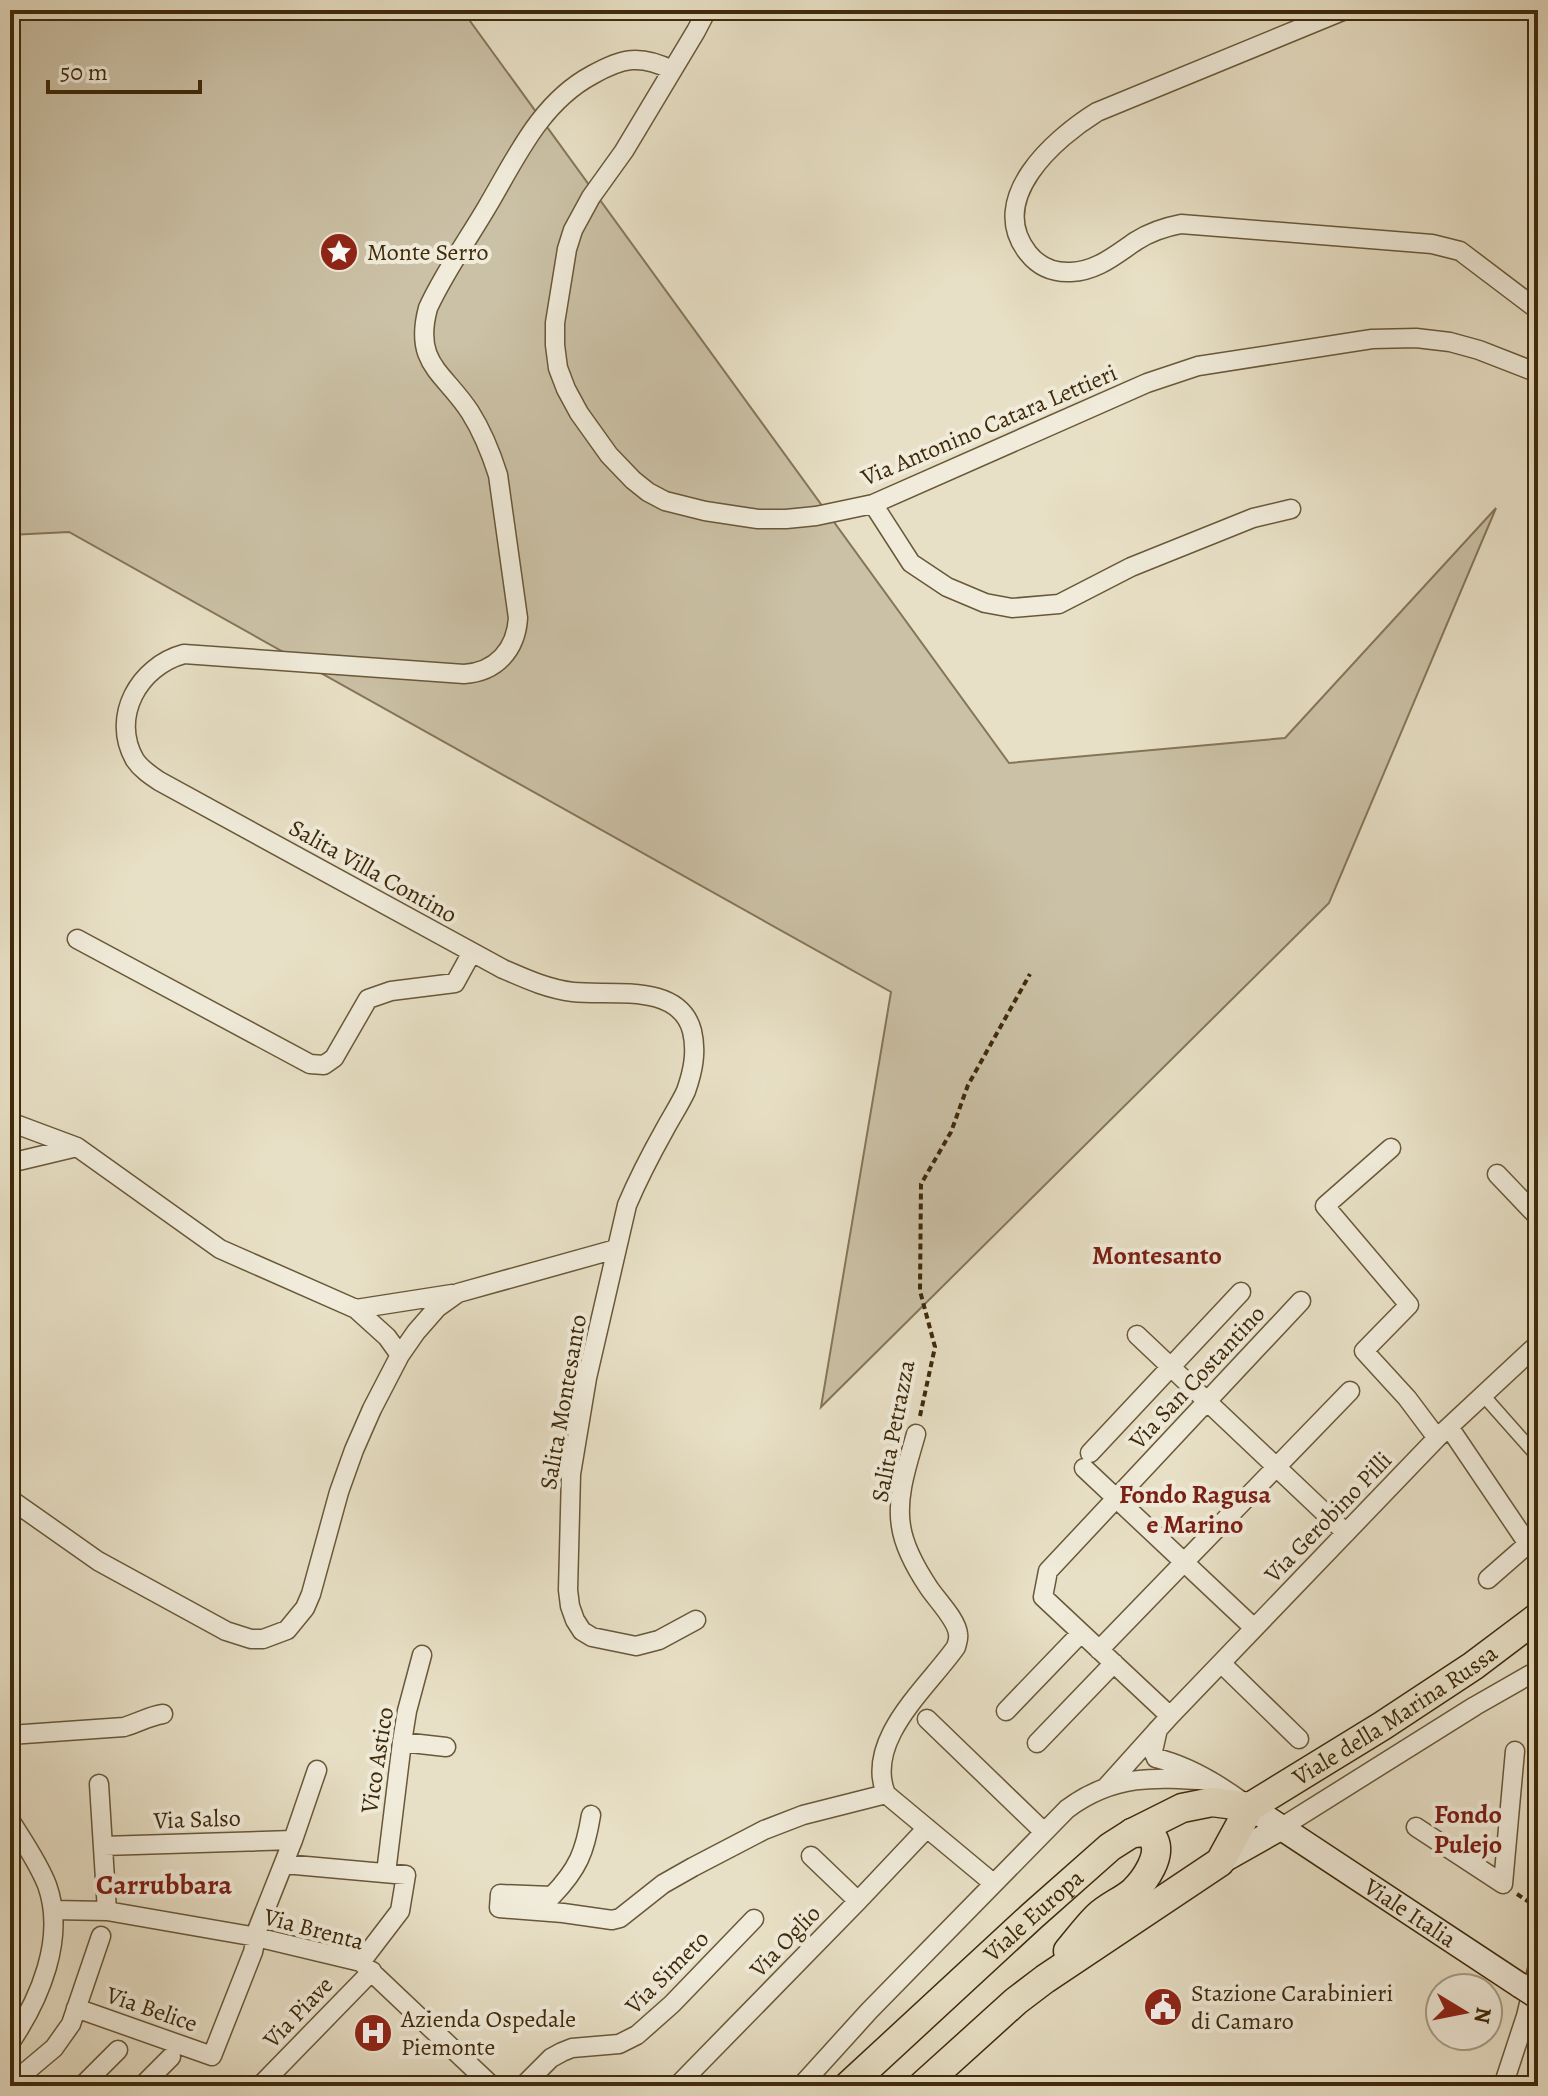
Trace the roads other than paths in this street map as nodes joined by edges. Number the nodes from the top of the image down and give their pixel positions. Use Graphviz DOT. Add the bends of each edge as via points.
graph roads {
  1 [pos="707,10"];
  2 [pos="1345,10"];
  3 [pos="672,70"];
  4 [pos="1538,310"];
  5 [pos="1538,373"];
  6 [pos="873,504"];
  7 [pos="1291,509"];
  8 [pos="77,939"];
  9 [pos="472,952"];
  10 [pos="10,1122"];
  11 [pos="77,1147"];
  12 [pos="1391,1148"];
  13 [pos="10,1163"];
  14 [pos="1497,1174"];
  15 [pos="1538,1217"];
  16 [pos="616,1249"];
  17 [pos="1241,1292"];
  18 [pos="458,1293"];
  19 [pos="1301,1301"];
  20 [pos="356,1309"];
  21 [pos="1137,1335"];
  22 [pos="400,1355"];
  23 [pos="1534,1355"];
  24 [pos="1171,1367"];
  25 [pos="1350,1391"];
  26 [pos="1483,1395"];
  27 [pos="1207,1401"];
  28 [pos="1443,1432"];
  29 [pos="916,1434"];
  30 [pos="1538,1457"];
  31 [pos="1276,1467"];
  32 [pos="1116,1498"];
  33 [pos="10,1499"];
  34 [pos="1346,1533"];
  35 [pos="1184,1562"];
  36 [pos="1488,1579"];
  37 [pos="1538,1617"];
  38 [pos="696,1620"];
  39 [pos="1254,1628"];
  40 [pos="1081,1633"];
  41 [pos="1099,1650"];
  42 [pos="422,1655"];
  43 [pos="1114,1663"];
  44 [pos="1221,1663"];
  45 [pos="1538,1670"];
  46 [pos="1006,1711"];
  47 [pos="163,1714"];
  48 [pos="927,1719"];
  49 [pos="1164,1723"];
  50 [pos="10,1735"];
  51 [pos="1299,1739"];
  52 [pos="402,1742"];
  53 [pos="1037,1743"];
  54 [pos="446,1747"];
  55 [pos="1515,1751"];
  56 [pos="317,1770"];
  57 [pos="1211,1781"];
  58 [pos="99,1784"];
  59 [pos="1107,1786"];
  60 [pos="886,1794"];
  61 [pos="1250,1807"];
  62 [pos="591,1815"];
  63 [pos="10,1820"];
  64 [pos="1282,1827"];
  65 [pos="1416,1827"];
  66 [pos="927,1828"];
  67 [pos="1044,1832"];
  68 [pos="1132,1833"];
  69 [pos="293,1840"];
  70 [pos="103,1846"];
  71 [pos="811,1856"];
  72 [pos="1220,1862"];
  73 [pos="284,1864"];
  74 [pos="386,1873"];
  75 [pos="993,1883"];
  76 [pos="858,1901"];
  77 [pos="53,1910"];
  78 [pos="107,1911"];
  79 [pos="754,1919"];
  80 [pos="101,1936"];
  81 [pos="256,1937"];
  82 [pos="366,1966"];
  83 [pos="1538,1966"];
  84 [pos="1045,1979"];
  85 [pos="1530,1992"];
  86 [pos="76,2008"];
  87 [pos="10,2043"];
  88 [pos="118,2050"];
  89 [pos="171,2057"];
  90 [pos="10,2085"];
  91 [pos="82,2086"];
  92 [pos="142,2086"];
  93 [pos="260,2086"];
  94 [pos="492,2086"];
  95 [pos="523,2086"];
  96 [pos="677,2086"];
  97 [pos="801,2086"];
  98 [pos="848,2086"];
  99 [pos="922,2086"];
  100 [pos="1503,2086"];
  1 -- 3 [label="street, Via Antonino Catara Lettieri"];
  2 -- 4 [label="street" via="1097,112 1075,126 1022,186 1016,219 1024,247 1044,267 1068,273 1098,266 1157,230 1181,224 1432,244 1460,251"];
  3 -- 6 [label="street, Via Antonino Catara Lettieri" via="573,230 555,323 558,368 566,389 609,455 633,480 665,501 758,519 816,516"];
  3 -- 9 [label="street, Salita Villa Contino" via="655,61 630,59 611,64 562,95 537,123 428,308 426,353 471,414 498,475 518,618 508,652 485,670 464,674 184,654 149,672 127,715 131,750 145,772"];
  5 -- 6 [label="street, Via Antonino Catara Lettieri" via="1479,350 1416,338 1372,339 1198,366 1147,383"];
  6 -- 7 [label="street" via="911,563 947,587 1012,608 1059,604 1131,567 1253,518"];
  8 -- 9 [label="street" via="310,1064 324,1065 334,1058 368,999 455,983"];
  9 -- 16 [label="street, Salita Villa Contino" via="556,989 660,999 684,1014 691,1027 695,1059 685,1093 637,1180"];
  10 -- 11 [label="street"];
  11 -- 13 [label="street"];
  11 -- 20 [label="street" via="220,1249"];
  12 -- 28 [label="street" via="1325,1206 1409,1305 1364,1351"];
  14 -- 15 [label="street"];
  16 -- 18 [label="street"];
  16 -- 38 [label="street, Salita Montesanto" via="571,1474 570,1606 582,1631 636,1646"];
  17 -- 24 [label="street"];
  18 -- 20 [label="street"];
  18 -- 22 [label="street" via="429,1316"];
  19 -- 27 [label="street, Via San Costantino"];
  20 -- 22 [label="street"];
  21 -- 24 [label="street"];
  22 -- 33 [label="street" via="354,1450 305,1608 276,1636 251,1639 226,1631 98,1561"];
  23 -- 26 [label="street, Via Gerobino Pilli"];
  24 -- 27 [label="street"];
  24 -- 32 [label="street" via="1087,1460"];
  25 -- 31 [label="street"];
  26 -- 28 [label="street, Via Gerobino Pilli"];
  26 -- 30 [label="street"];
  27 -- 31 [label="street"];
  27 -- 32 [label="street, Via San Costantino"];
  28 -- 34 [label="street, Via Gerobino Pilli"];
  28 -- 36 [label="street" via="1528,1544"];
  29 -- 60 [label="street, Salita Petrazza" via="902,1487 900,1524 913,1561 959,1635 956,1647 888,1738 880,1780"];
  31 -- 34 [label="street"];
  31 -- 35 [label="street"];
  32 -- 35 [label="street"];
  32 -- 40 [label="street, Via San Costantino" via="1048,1571 1043,1597"];
  34 -- 39 [label="street, Via Gerobino Pilli"];
  35 -- 39 [label="street"];
  35 -- 41 [label="street"];
  37 -- 61 [label="main road, Viale della Marina Russa" via="1408,1709"];
  39 -- 44 [label="street, Via Gerobino Pilli"];
  40 -- 41 [label="street"];
  40 -- 46 [label="street"];
  41 -- 43 [label="street"];
  42 -- 52 [label="street, Vico Astico"];
  43 -- 49 [label="street"];
  43 -- 53 [label="street"];
  44 -- 49 [label="street, Via Gerobino Pilli"];
  44 -- 51 [label="street"];
  45 -- 64 [label="street"];
  47 -- 50 [label="street" via="124,1727"];
  48 -- 67 [label="street"];
  49 -- 57 [label="street" via="1153,1751 1156,1758"];
  49 -- 59 [label="street, Via Gerobino Pilli"];
  52 -- 54 [label="street"];
  52 -- 74 [label="street, Vico Astico"];
  55 -- 65 [label="street" via="1503,1884"];
  56 -- 69 [label="street"];
  57 -- 59 [label="street" via="1150,1778"];
  57 -- 61 [label="street"];
  58 -- 70 [label="street"];
  59 -- 67 [label="street, Viale Europa" via="1085,1795"];
  60 -- 62 [label="street" via="764,1830 673,1878 620,1918 499,1908 500,1894 552,1896 566,1882 586,1846"];
  60 -- 66 [label="street"];
  61 -- 64 [label="main road, Viale Italia"];
  61 -- 68 [label="main road, Viale Europa" via="1212,1802 1182,1808"];
  61 -- 72 [label="main road"];
  63 -- 77 [label="street" via="41,1872"];
  64 -- 72 [label="main road"];
  64 -- 85 [label="main road, Viale Italia"];
  66 -- 75 [label="street"];
  66 -- 76 [label="street, Via Oglio"];
  67 -- 75 [label="street, Viale Europa"];
  68 -- 84 [label="main road" via="1143,1832 1155,1842 1149,1871 1134,1891 1099,1914"];
  68 -- 98 [label="main road, Viale Europa" via="1081,1872"];
  69 -- 70 [label="street, Via Salso"];
  69 -- 73 [label="street"];
  70 -- 78 [label="street"];
  71 -- 76 [label="street"];
  72 -- 84 [label="main road"];
  73 -- 74 [label="street"];
  73 -- 81 [label="street"];
  74 -- 82 [label="street, Via Piave" via="406,1875 400,1911"];
  75 -- 97 [label="street, Viale Europa"];
  76 -- 96 [label="street, Via Oglio"];
  77 -- 78 [label="street, Via Brenta"];
  77 -- 87 [label="street" via="48,1961"];
  78 -- 81 [label="street, Via Brenta"];
  79 -- 95 [label="street, Via Simeto" via="637,2035 619,2044 562,2052"];
  80 -- 86 [label="street"];
  81 -- 82 [label="street, Via Brenta"];
  81 -- 86 [label="street, Via Belice" via="212,2056"];
  82 -- 93 [label="street, Via Piave"];
  82 -- 94 [label="street"];
  83 -- 100 [label="street"];
  84 -- 99 [label="main road"];
  86 -- 90 [label="street" via="54,2048"];
  88 -- 91 [label="street"];
  89 -- 92 [label="street"];
}
